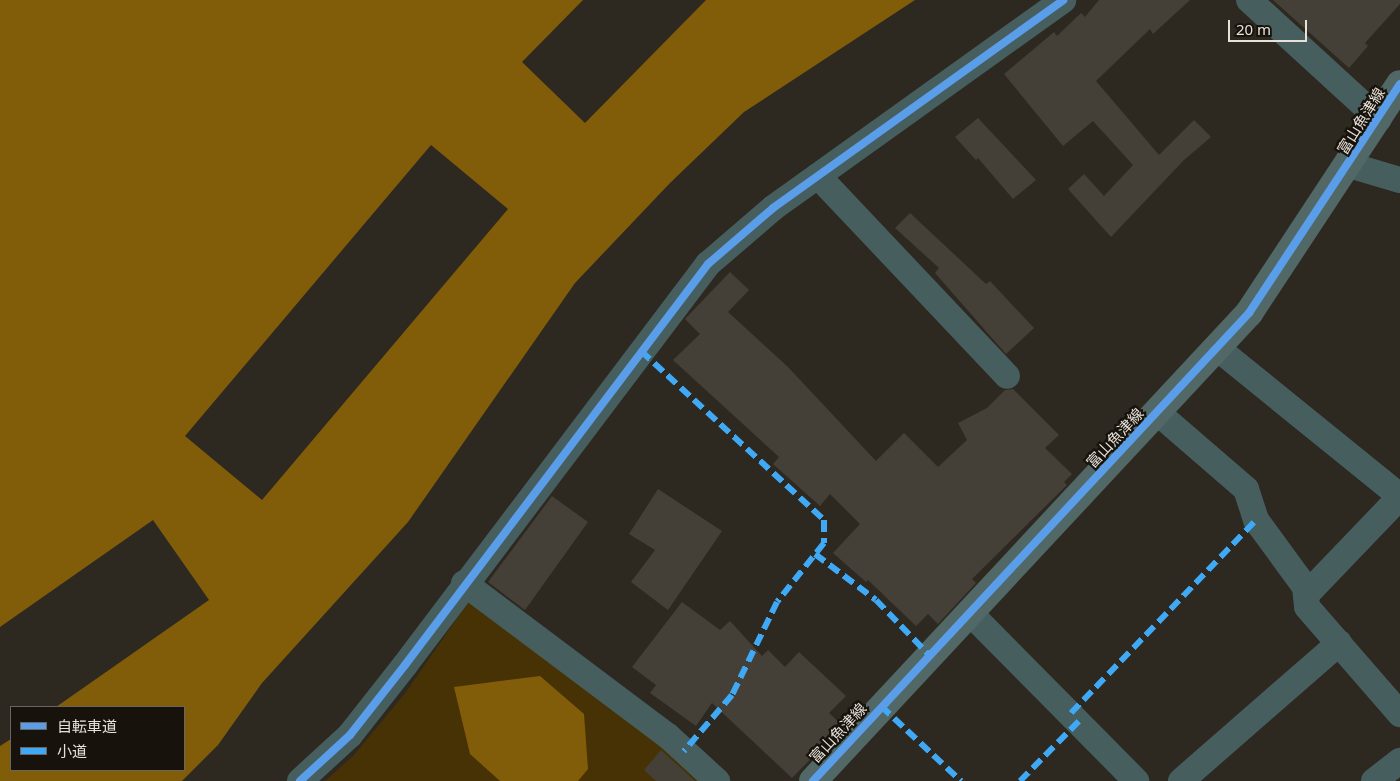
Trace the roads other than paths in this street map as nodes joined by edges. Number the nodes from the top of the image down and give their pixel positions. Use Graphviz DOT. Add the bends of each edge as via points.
graph roads {
  1 [pos="1063,0"];
  2 [pos="1249,0"];
  3 [pos="1400,84"];
  4 [pos="1379,119"];
  5 [pos="1349,165"];
  6 [pos="818,176"];
  7 [pos="1400,180"];
  8 [pos="1217,348"];
  9 [pos="1007,376"];
  10 [pos="1158,413"];
  11 [pos="1400,497"];
  12 [pos="464,583"];
  13 [pos="1306,595"];
  14 [pos="971,614"];
  15 [pos="1339,643"];
  16 [pos="1400,714"];
  17 [pos="1400,762"];
  18 [pos="300,781"];
  19 [pos="717,781"];
  20 [pos="813,781"];
  21 [pos="1136,781"];
  22 [pos="1181,781"];
  23 [pos="1374,781"];
  1 -- 6 [label="street"];
  2 -- 4 [label="street"];
  3 -- 4 [label="main road, 富山魚津線"];
  4 -- 5 [label="main road, 富山魚津線"];
  5 -- 7 [label="street"];
  5 -- 8 [label="main road, 富山魚津線" via="1249,313"];
  6 -- 9 [label="street"];
  6 -- 12 [label="street" via="708,264"];
  8 -- 10 [label="main road, 富山魚津線"];
  8 -- 11 [label="street"];
  10 -- 13 [label="street" via="1246,490 1256,520 1305,587"];
  10 -- 14 [label="main road, 富山魚津線"];
  11 -- 13 [label="street"];
  12 -- 18 [label="street" via="350,734"];
  12 -- 19 [label="street" via="668,736"];
  13 -- 15 [label="street" via="1307,607"];
  14 -- 20 [label="main road, 富山魚津線"];
  14 -- 21 [label="street"];
  15 -- 16 [label="street"];
  15 -- 22 [label="street"];
  17 -- 23 [label="street"];
}
